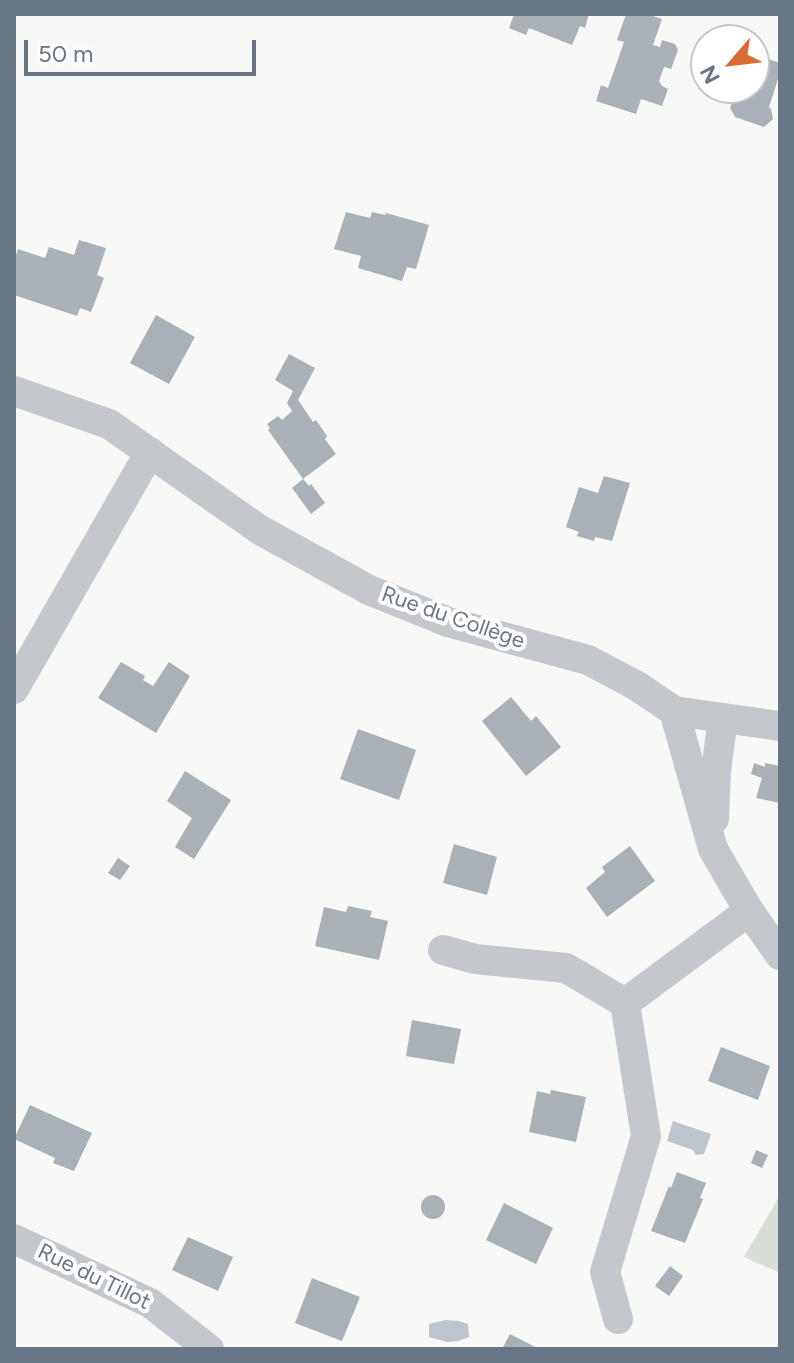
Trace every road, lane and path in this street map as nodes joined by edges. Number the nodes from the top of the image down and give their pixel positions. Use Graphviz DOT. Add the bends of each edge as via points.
graph roads {
  1 [pos="14,391"];
  2 [pos="150,452"];
  3 [pos="14,689"];
  4 [pos="674,711"];
  5 [pos="723,718"];
  6 [pos="780,726"];
  7 [pos="713,849"];
  8 [pos="749,911"];
  9 [pos="443,950"];
  10 [pos="780,955"];
  11 [pos="625,1003"];
  12 [pos="14,1239"];
  13 [pos="618,1319"];
  14 [pos="209,1349"];
  1 -- 2 [label="street, Rue du Collège" via="109,424"];
  2 -- 3 [label="street"];
  2 -- 4 [label="street, Rue du Collège" via="260,530 369,590 448,622 588,660"];
  4 -- 5 [label="street, Rue du Collège"];
  4 -- 7 [label="street"];
  5 -- 6 [label="street, Rue du Collège"];
  5 -- 7 [label="street"];
  7 -- 8 [label="street"];
  8 -- 10 [label="street"];
  8 -- 11 [label="street"];
  9 -- 11 [label="street" via="475,959 566,968"];
  11 -- 13 [label="street" via="646,1136 605,1272"];
  12 -- 14 [label="street, Rue du Tillot" via="150,1303"];
}
